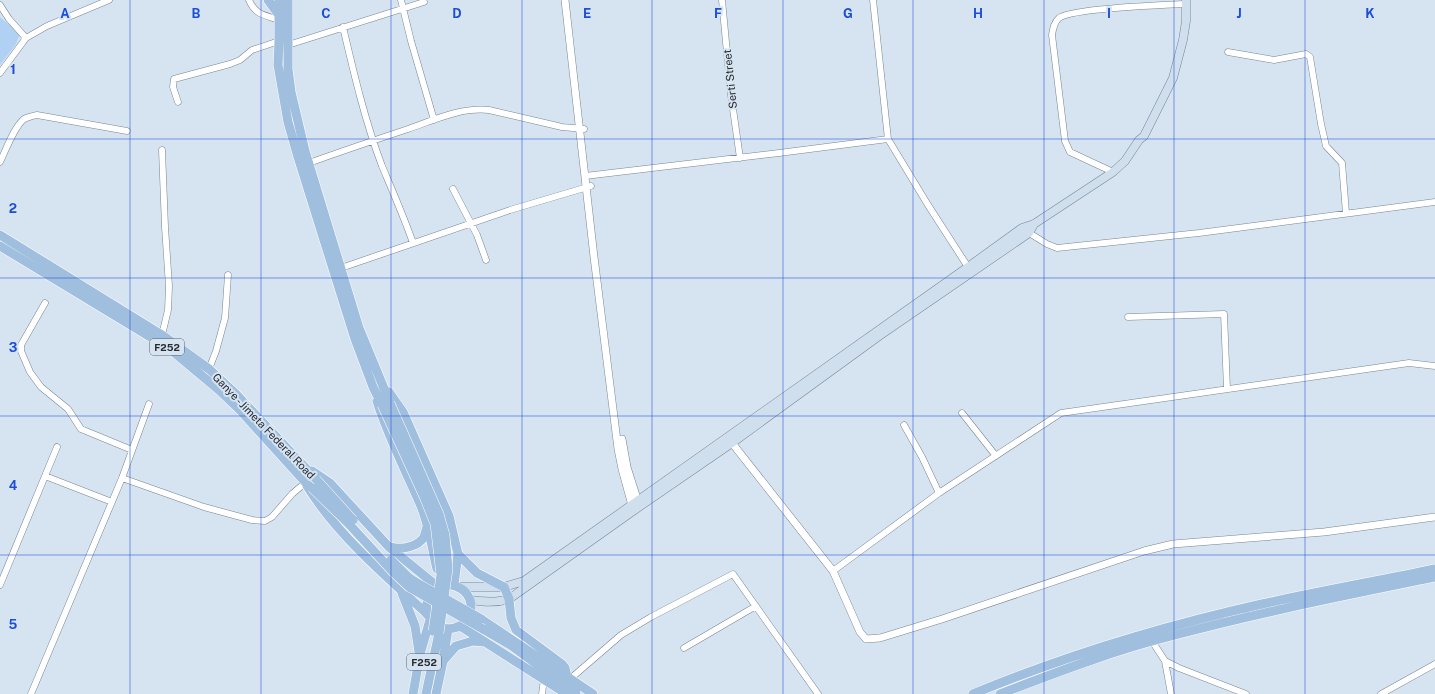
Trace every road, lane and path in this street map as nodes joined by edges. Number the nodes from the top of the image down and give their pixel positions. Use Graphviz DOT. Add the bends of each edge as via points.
graph roads {
  1 [pos="109,0"];
  2 [pos="249,0"];
  3 [pos="268,0"];
  4 [pos="278,0"];
  5 [pos="288,0"];
  6 [pos="401,0"];
  7 [pos="565,0"];
  8 [pos="570,0"];
  9 [pos="722,0"];
  10 [pos="873,0"];
  11 [pos="424,2"];
  12 [pos="1186,2"];
  13 [pos="0,5"];
  14 [pos="403,8"];
  15 [pos="279,18"];
  16 [pos="343,28"];
  17 [pos="26,38"];
  18 [pos="279,41"];
  19 [pos="288,45"];
  20 [pos="1228,52"];
  21 [pos="0,73"];
  22 [pos="178,102"];
  23 [pos="434,120"];
  24 [pos="581,129"];
  25 [pos="127,131"];
  26 [pos="888,139"];
  27 [pos="374,140"];
  28 [pos="162,150"];
  29 [pos="740,158"];
  30 [pos="0,162"];
  31 [pos="308,163"];
  32 [pos="1113,172"];
  33 [pos="587,176"];
  34 [pos="588,186"];
  35 [pos="453,189"];
  36 [pos="1435,202"];
  37 [pos="1346,213"];
  38 [pos="470,223"];
  39 [pos="1034,224"];
  40 [pos="1022,228"];
  41 [pos="1029,233"];
  42 [pos="0,235"];
  43 [pos="413,243"];
  44 [pos="0,246"];
  45 [pos="486,260"];
  46 [pos="968,267"];
  47 [pos="341,268"];
  48 [pos="228,275"];
  49 [pos="45,303"];
  50 [pos="1128,317"];
  51 [pos="162,335"];
  52 [pos="1435,366"];
  53 [pos="209,369"];
  54 [pos="380,381"];
  55 [pos="373,387"];
  56 [pos="1228,389"];
  57 [pos="149,404"];
  58 [pos="386,404"];
  59 [pos="962,413"];
  60 [pos="904,425"];
  61 [pos="732,443"];
  62 [pos="57,447"];
  63 [pos="132,450"];
  64 [pos="996,456"];
  65 [pos="301,464"];
  66 [pos="45,476"];
  67 [pos="122,478"];
  68 [pos="308,485"];
  69 [pos="939,493"];
  70 [pos="112,502"];
  71 [pos="635,506"];
  72 [pos="1435,516"];
  73 [pos="427,526"];
  74 [pos="389,547"];
  75 [pos="458,554"];
  76 [pos="1435,569"];
  77 [pos="833,571"];
  78 [pos="1435,577"];
  79 [pos="0,585"];
  80 [pos="439,586"];
  81 [pos="456,586"];
  82 [pos="504,588"];
  83 [pos="401,592"];
  84 [pos="509,599"];
  85 [pos="470,600"];
  86 [pos="756,606"];
  87 [pos="429,617"];
  88 [pos="482,624"];
  89 [pos="460,626"];
  90 [pos="448,629"];
  91 [pos="436,632"];
  92 [pos="1152,641"];
  93 [pos="488,643"];
  94 [pos="684,648"];
  95 [pos="420,654"];
  96 [pos="443,661"];
  97 [pos="1165,661"];
  98 [pos="1435,664"];
  99 [pos="568,678"];
  100 [pos="544,679"];
  101 [pos="990,691"];
  102 [pos="1011,691"];
  103 [pos="978,693"];
  104 [pos="31,694"];
  105 [pos="413,694"];
  106 [pos="419,694"];
  107 [pos="426,694"];
  108 [pos="436,694"];
  109 [pos="542,694"];
  110 [pos="577,694"];
  111 [pos="593,694"];
  112 [pos="818,694"];
  113 [pos="1000,694"];
  114 [pos="1171,694"];
  115 [pos="1246,694"];
  116 [pos="1381,694"];
  1 -- 17 [label="street" via="47,26"];
  2 -- 15 [label="street" via="251,7 259,14"];
  3 -- 15 [label="main road"];
  4 -- 15 [label="main road"];
  5 -- 19 [label="main road"];
  6 -- 14 [label="street"];
  7 -- 24 [label="street"];
  8 -- 24 [label="street"];
  9 -- 29 [label="street, Serti Street"];
  10 -- 26 [label="street"];
  11 -- 14 [label="street"];
  12 -- 32 [label="main road" via="1183,40 1173,78 1144,136 1126,161"];
  12 -- 32 [label="street" via="1070,14 1059,18 1054,25 1052,35 1065,141 1070,152"];
  13 -- 17 [label="street"];
  14 -- 16 [label="street"];
  14 -- 23 [label="street"];
  15 -- 18 [label="main road"];
  16 -- 19 [label="street"];
  16 -- 27 [label="street" via="357,88"];
  17 -- 21 [label="street"];
  18 -- 22 [label="street" via="252,50 230,64 174,79 173,87"];
  18 -- 55 [label="main road" via="278,65 288,122 355,339"];
  19 -- 31 [label="main road" via="288,69"];
  20 -- 37 [label="street" via="1274,60 1306,54 1310,57 1326,146 1342,163"];
  23 -- 24 [label="street" via="477,109"];
  23 -- 27 [label="street"];
  24 -- 33 [label="street"];
  25 -- 30 [label="street" via="37,115 23,120"];
  26 -- 29 [label="street"];
  26 -- 46 [label="street"];
  27 -- 31 [label="street"];
  27 -- 43 [label="street"];
  28 -- 51 [label="street" via="169,286 168,310"];
  29 -- 33 [label="street"];
  31 -- 47 [label="main road"];
  32 -- 39 [label="main road"];
  33 -- 34 [label="street"];
  34 -- 38 [label="street"];
  34 -- 71 [label="street" via="618,449"];
  35 -- 38 [label="street"];
  36 -- 37 [label="street"];
  37 -- 41 [label="street" via="1192,234 1057,248"];
  38 -- 43 [label="street"];
  38 -- 45 [label="street"];
  39 -- 40 [label="main road"];
  39 -- 41 [label="main road"];
  40 -- 41 [label="street"];
  40 -- 46 [label="main road"];
  41 -- 61 [label="main road" via="879,336"];
  42 -- 51 [label="main road, Ganye - Jimeta Federal Road / F252"];
  43 -- 47 [label="street"];
  44 -- 68 [label="main road, Ganye - Jimeta Federal Road / F252" via="170,349 240,410"];
  46 -- 71 [label="main road"];
  47 -- 54 [label="main road" via="359,328"];
  48 -- 53 [label="street" via="225,318"];
  49 -- 63 [label="street" via="22,345 21,351 30,372 41,387 68,409 81,429"];
  50 -- 56 [label="street" via="1224,314"];
  51 -- 53 [label="main road, Ganye - Jimeta Federal Road / F252"];
  52 -- 56 [label="street" via="1409,363"];
  53 -- 65 [label="main road, Ganye - Jimeta Federal Road / F252" via="236,394"];
  54 -- 58 [label="main road"];
  54 -- 75 [label="main road" via="403,412 430,471 449,516"];
  55 -- 58 [label="main road"];
  55 -- 73 [label="main road" via="383,422"];
  56 -- 64 [label="street" via="1061,413"];
  57 -- 63 [label="street"];
  58 -- 91 [label="main road, bridge" via="435,524 441,575"];
  59 -- 64 [label="street"];
  60 -- 69 [label="street"];
  61 -- 71 [label="main road"];
  61 -- 77 [label="street"];
  62 -- 66 [label="street"];
  63 -- 67 [label="street"];
  64 -- 69 [label="street"];
  65 -- 74 [label="main road" via="330,483"];
  65 -- 88 [label="main road, Ganye - Jimeta Federal Road / F252, bridge" via="408,577"];
  66 -- 70 [label="street"];
  66 -- 79 [label="street"];
  67 -- 68 [label="street" via="204,507 265,521 272,518 292,494"];
  67 -- 70 [label="street"];
  68 -- 83 [label="main road" via="318,503"];
  68 -- 88 [label="main road, Ganye - Jimeta Federal Road / F252, bridge" via="409,587"];
  69 -- 77 [label="street"];
  70 -- 104 [label="street"];
  71 -- 82 [label="main road" via="524,581"];
  71 -- 84 [label="main road"];
  72 -- 77 [label="street" via="1324,532 1173,544 1144,551 942,619 872,639 866,639 860,632"];
  73 -- 74 [label="main road" via="423,538 413,546 398,549"];
  73 -- 80 [label="main road"];
  74 -- 80 [label="main road"];
  75 -- 81 [label="main road"];
  75 -- 82 [label="main road" via="477,573"];
  76 -- 101 [label="main road" via="1264,604 1140,635 1058,661"];
  78 -- 92 [label="main road" via="1288,607"];
  80 -- 81 [label="main road"];
  80 -- 87 [label="main road" via="431,592 427,600"];
  81 -- 82 [label="main road"];
  81 -- 85 [label="main road"];
  82 -- 84 [label="main road"];
  83 -- 87 [label="main road"];
  83 -- 95 [label="main road" via="415,626"];
  84 -- 85 [label="main road" via="499,602"];
  84 -- 99 [label="main road" via="511,618 516,630 562,664"];
  85 -- 89 [label="main road" via="470,615"];
  86 -- 94 [label="street"];
  86 -- 99 [label="street" via="733,574 621,635"];
  86 -- 112 [label="street"];
  87 -- 90 [label="main road" via="439,627"];
  87 -- 95 [label="main road"];
  88 -- 99 [label="main road"];
  88 -- 110 [label="main road"];
  89 -- 90 [label="main road"];
  89 -- 93 [label="main road"];
  90 -- 96 [label="main road"];
  91 -- 106 [label="main road, F252" via="423,663"];
  91 -- 107 [label="main road, F252"];
  92 -- 97 [label="street"];
  92 -- 102 [label="main road" via="1058,672"];
  93 -- 96 [label="main road" via="473,641 456,646"];
  93 -- 100 [label="main road"];
  95 -- 105 [label="main road"];
  96 -- 108 [label="main road"];
  97 -- 114 [label="street"];
  97 -- 115 [label="street"];
  98 -- 116 [label="street"];
  99 -- 111 [label="main road"];
  100 -- 109 [label="street"];
  100 -- 110 [label="main road" via="562,691"];
  101 -- 103 [label="main road"];
  102 -- 113 [label="main road"];
}
